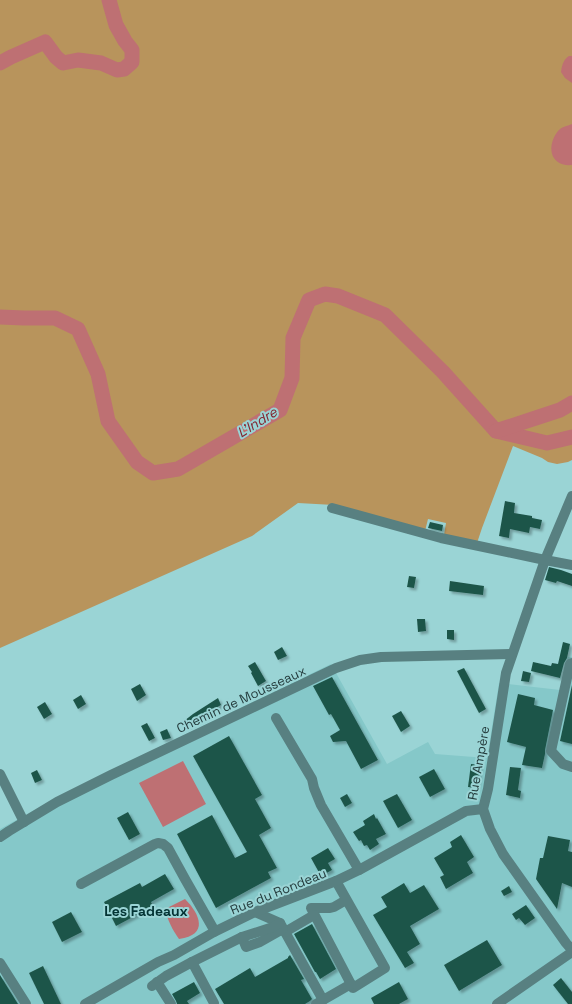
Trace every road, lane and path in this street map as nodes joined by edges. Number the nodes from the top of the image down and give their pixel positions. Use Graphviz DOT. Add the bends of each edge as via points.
graph roads {
  1 [pos="572,496"];
  2 [pos="332,508"];
  3 [pos="545,560"];
  4 [pos="572,565"];
  5 [pos="512,654"];
  6 [pos="572,663"];
  7 [pos="276,718"];
  8 [pos="572,767"];
  9 [pos="0,774"];
  10 [pos="483,809"];
  11 [pos="24,822"];
  12 [pos="0,837"];
  13 [pos="359,870"];
  14 [pos="336,881"];
  15 [pos="81,884"];
  16 [pos="346,900"];
  17 [pos="255,912"];
  18 [pos="314,915"];
  19 [pos="283,928"];
  20 [pos="214,932"];
  21 [pos="572,951"];
  22 [pos="192,962"];
  23 [pos="0,963"];
  24 [pos="351,984"];
  25 [pos="319,1002"];
  26 [pos="214,1003"];
  27 [pos="26,1004"];
  28 [pos="85,1004"];
  29 [pos="171,1004"];
  30 [pos="497,1004"];
  1 -- 3 [label="street, Rue Ampère"];
  2 -- 3 [label="street" via="441,538"];
  3 -- 4 [label="street"];
  3 -- 5 [label="street, Rue Ampère"];
  5 -- 10 [label="street, Rue Ampère" via="506,673"];
  5 -- 11 [label="street, Chemin de Mousseaux" via="381,657 360,660 336,668 111,775"];
  6 -- 8 [label="street" via="551,751 563,764"];
  7 -- 13 [label="street" via="312,779 321,805"];
  9 -- 11 [label="street"];
  10 -- 13 [label="street, Rue du Rondeau" via="466,811"];
  10 -- 21 [label="street, Rue Ampère" via="503,854"];
  11 -- 12 [label="street, Chemin de Mousseaux"];
  13 -- 14 [label="street, Rue du Rondeau"];
  14 -- 16 [label="street"];
  14 -- 17 [label="street, Rue du Rondeau"];
  15 -- 20 [label="street" via="155,844 163,844 168,848"];
  16 -- 18 [label="street" via="330,908 311,908"];
  16 -- 24 [label="street" via="385,968 353,988"];
  17 -- 19 [label="street"];
  17 -- 20 [label="street, Rue du Rondeau"];
  18 -- 19 [label="street"];
  18 -- 24 [label="street"];
  19 -- 22 [label="street" via="246,947 242,937"];
  19 -- 25 [label="street"];
  20 -- 28 [label="street, Rue du Rondeau"];
  21 -- 30 [label="street"];
  22 -- 26 [label="street"];
  22 -- 29 [label="street" via="154,984"];
  23 -- 27 [label="street"];
  24 -- 25 [label="street"];
}
